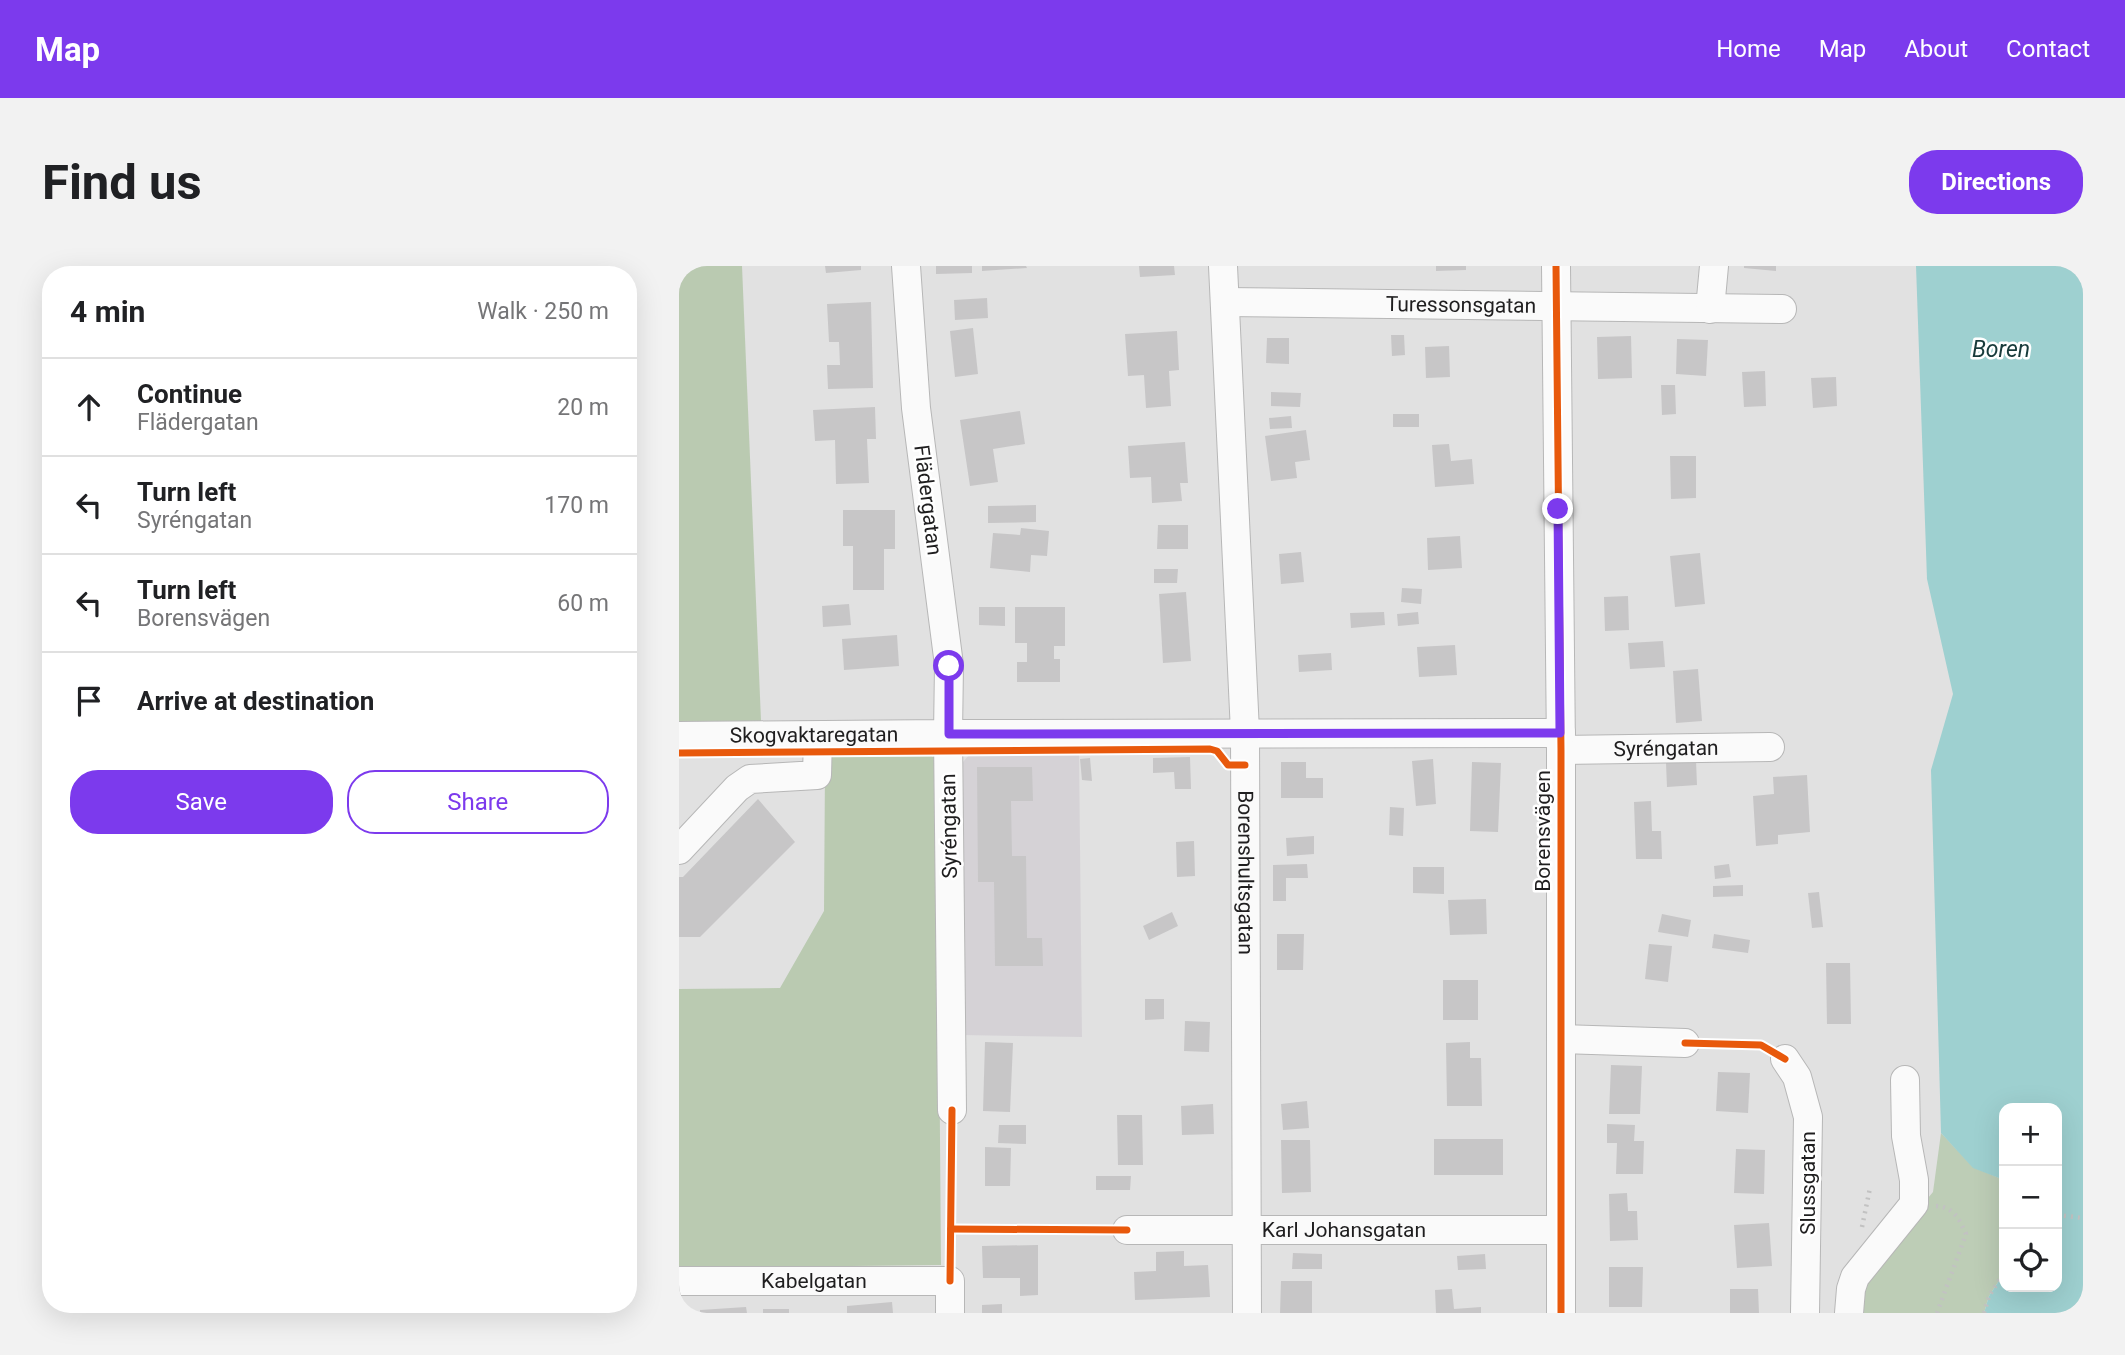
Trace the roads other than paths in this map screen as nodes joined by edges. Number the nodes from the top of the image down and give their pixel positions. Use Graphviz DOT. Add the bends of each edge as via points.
graph roads {
  1 [pos="906,266"];
  2 [pos="1223,266"];
  3 [pos="1556,266"];
  4 [pos="1714,266"];
  5 [pos="1225,302"];
  6 [pos="1556,308"];
  7 [pos="1710,309"];
  8 [pos="1782,309"];
  9 [pos="1245,732"];
  10 [pos="949,734"];
  11 [pos="679,736"];
  12 [pos="818,736"];
  13 [pos="1561,741"];
  14 [pos="1770,747"];
  15 [pos="679,850"];
  16 [pos="1560,1039"];
  17 [pos="1685,1043"];
  18 [pos="1785,1059"];
  19 [pos="1905,1080"];
  20 [pos="952,1110"];
  21 [pos="1246,1229"];
  22 [pos="1127,1230"];
  23 [pos="1560,1230"];
  24 [pos="679,1280"];
  25 [pos="950,1313"];
  26 [pos="1247,1313"];
  27 [pos="1561,1313"];
  28 [pos="1805,1313"];
  29 [pos="1849,1313"];
  1 -- 10 [label="street, Flädergatan" via="916,408 949,666"];
  2 -- 5 [label="street, Borenshultsgatan"];
  3 -- 6 [label="street, Borensvägen"];
  4 -- 7 [label="street"];
  5 -- 6 [label="street, Turessonsgatan"];
  5 -- 9 [label="street, Borenshultsgatan"];
  6 -- 7 [label="street, Turessonsgatan"];
  6 -- 13 [label="street, Borensvägen"];
  7 -- 8 [label="street, Turessonsgatan"];
  9 -- 10 [label="street, Syréngatan"];
  9 -- 13 [label="street, Syréngatan"];
  9 -- 21 [label="street, Borenshultsgatan"];
  10 -- 12 [label="street, Skogvaktaregatan"];
  10 -- 20 [label="street, Syréngatan"];
  11 -- 12 [label="street, Skogvaktaregatan"];
  12 -- 15 [label="street" via="817,775 750,779"];
  13 -- 14 [label="street, Syréngatan"];
  13 -- 16 [label="street, Borensvägen"];
  16 -- 17 [label="street"];
  16 -- 23 [label="street, Borensvägen"];
  18 -- 28 [label="street, Slussgatan" via="1797,1077 1808,1117"];
  19 -- 29 [label="street" via="1914,1204 1855,1277"];
  21 -- 22 [label="street, Karl Johansgatan"];
  21 -- 23 [label="street, Karl Johansgatan"];
  21 -- 26 [label="street, Borenshultsgatan"];
  23 -- 27 [label="street, Borensvägen"];
  24 -- 25 [label="street, Kabelgatan" via="950,1281"];
}
